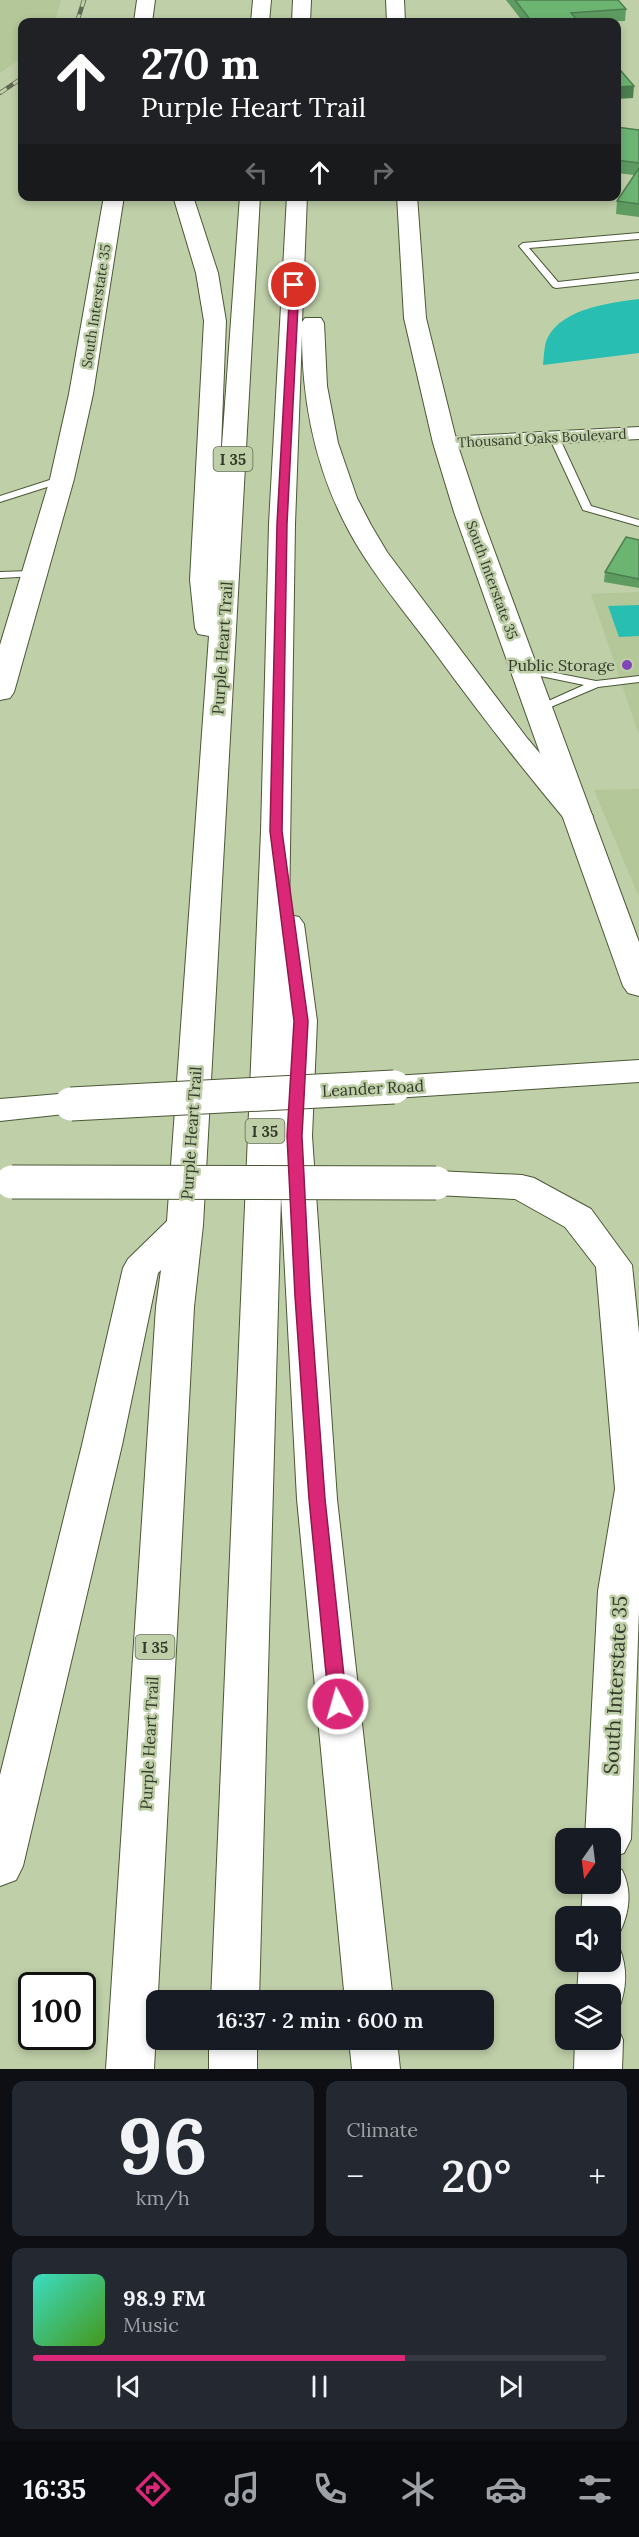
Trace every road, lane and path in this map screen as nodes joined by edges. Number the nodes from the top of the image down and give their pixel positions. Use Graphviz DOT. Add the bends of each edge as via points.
graph roads {
  1 [pos="146,0"];
  2 [pos="262,0"];
  3 [pos="302,0"];
  4 [pos="395,0"];
  5 [pos="144,18"];
  6 [pos="260,18"];
  7 [pos="301,18"];
  8 [pos="396,18"];
  9 [pos="113,201"];
  10 [pos="185,201"];
  11 [pos="250,201"];
  12 [pos="297,201"];
  13 [pos="407,201"];
  14 [pos="639,236"];
  15 [pos="296,261"];
  16 [pos="639,276"];
  17 [pos="639,433"];
  18 [pos="554,437"];
  19 [pos="444,443"];
  20 [pos="62,479"];
  21 [pos="0,499"];
  22 [pos="639,523"];
  23 [pos="32,574"];
  24 [pos="0,575"];
  25 [pos="525,670"];
  26 [pos="639,679"];
  27 [pos="596,684"];
  28 [pos="0,692"];
  29 [pos="539,710"];
  30 [pos="217,721"];
  31 [pos="578,816"];
  32 [pos="276,831"];
  33 [pos="639,986"];
  34 [pos="639,1071"];
  35 [pos="0,1110"];
  36 [pos="6,1184"];
  37 [pos="185,1225"];
  38 [pos="637,1478"];
  39 [pos="629,1593"];
  40 [pos="609,1828"];
  41 [pos="0,1866"];
  42 [pos="235,1990"];
  43 [pos="368,1990"];
  44 [pos="233,2050"];
  45 [pos="374,2050"];
  46 [pos="599,2050"];
  47 [pos="130,2069"];
  48 [pos="232,2069"];
  49 [pos="376,2069"];
  50 [pos="598,2069"];
  1 -- 5 [label="main road"];
  2 -- 6 [label="main road"];
  3 -- 7 [label="main road"];
  4 -- 8 [label="main road"];
  9 -- 20 [label="main road, South Interstate 35" via="81,394"];
  10 -- 30 [label="main road" via="209,282 215,321 202,580"];
  11 -- 30 [label="main road, Purple Heart Trail / I 35"];
  12 -- 15 [label="main road, I 35"];
  13 -- 19 [label="main road, South Interstate 35" via="415,318"];
  14 -- 16 [label="lane" via="523,246 556,285"];
  15 -- 31 [label="main road" via="314,282 314,382 323,438 358,528 517,744"];
  15 -- 32 [label="main road, I 35" via="282,524"];
  17 -- 18 [label="street, Thousand Oaks Boulevard"];
  18 -- 19 [label="street, Thousand Oaks Boulevard"];
  18 -- 22 [label="lane" via="587,508"];
  19 -- 25 [label="main road, South Interstate 35"];
  20 -- 21 [label="lane"];
  20 -- 23 [label="main road, South Interstate 35"];
  23 -- 24 [label="lane"];
  23 -- 28 [label="main road, South Interstate 35"];
  25 -- 27 [label="lane"];
  25 -- 29 [label="main road, South Interstate 35"];
  26 -- 27 [label="lane"];
  27 -- 29 [label="lane"];
  29 -- 31 [label="main road, South Interstate 35"];
  30 -- 37 [label="main road, Purple Heart Trail / I 35"];
  31 -- 33 [label="main road, South Interstate 35"];
  32 -- 42 [label="main road, I 35"];
  32 -- 43 [label="main road" via="301,1021 294,1136 317,1499"];
  34 -- 35 [label="main road, Leander Road, bridge"];
  36 -- 38 [label="main road, South Interstate 35, bridge" via="436,1182 522,1187 578,1218 614,1265"];
  37 -- 41 [label="main road" via="141,1268"];
  37 -- 47 [label="main road, Purple Heart Trail / I 35" via="175,1307"];
  38 -- 39 [label="main road, South Interstate 35"];
  39 -- 40 [label="main road, South Interstate 35"];
  44 -- 48 [label="main road"];
  45 -- 49 [label="main road"];
  46 -- 50 [label="main road"];
}
